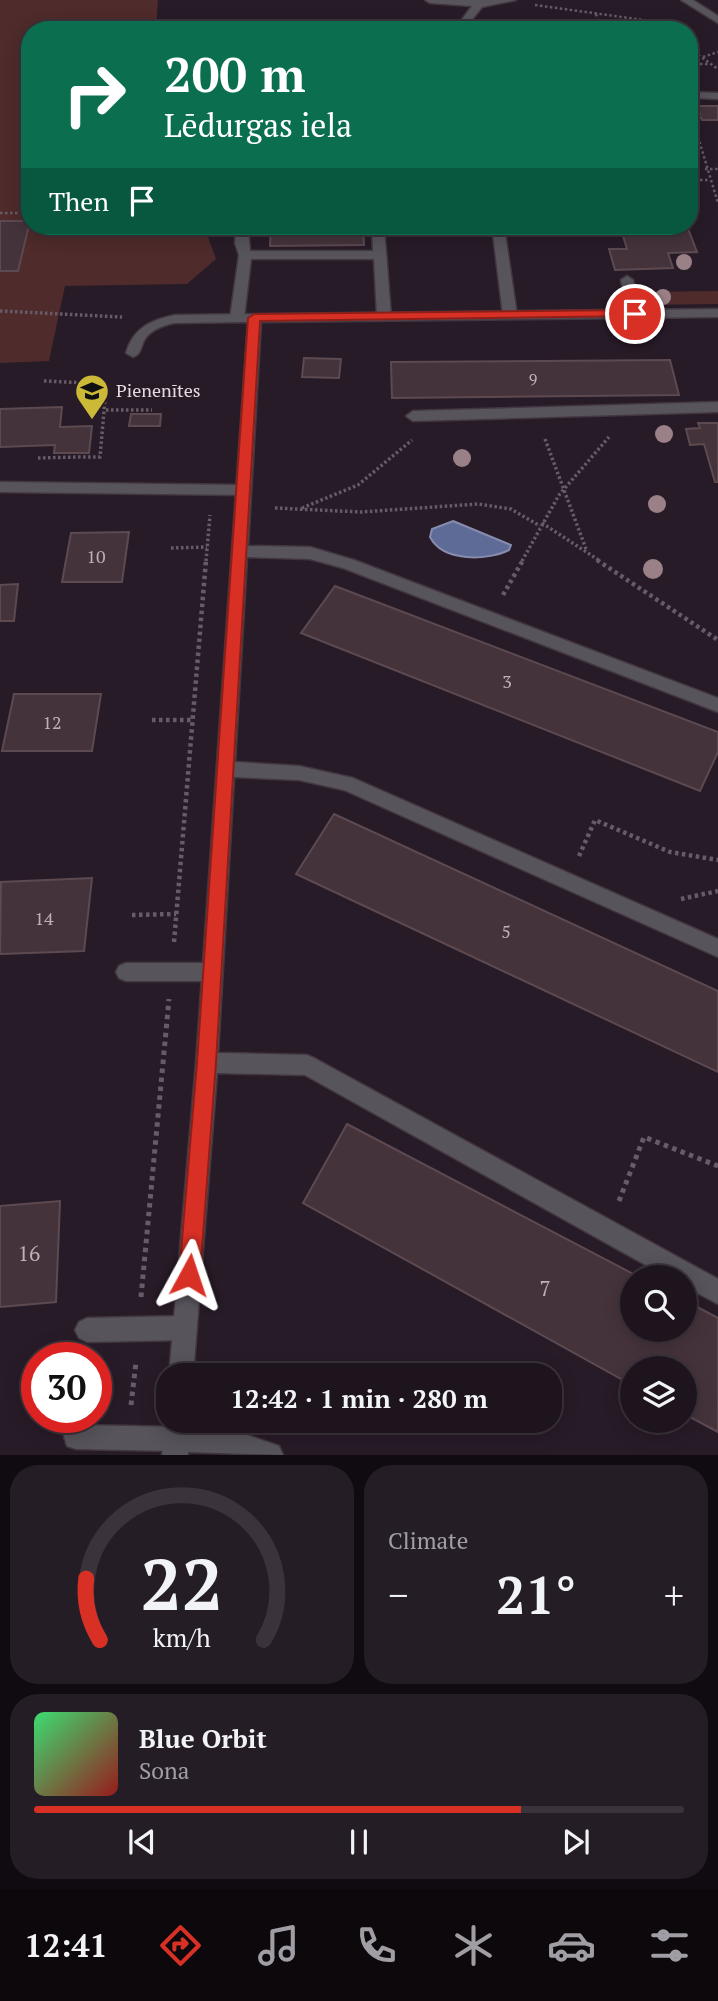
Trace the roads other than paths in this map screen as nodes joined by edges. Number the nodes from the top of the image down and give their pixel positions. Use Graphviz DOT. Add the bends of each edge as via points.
graph roads {
  1 [pos="430,0"];
  2 [pos="511,0"];
  3 [pos="686,0"];
  4 [pos="478,4"];
  5 [pos="718,20"];
  6 [pos="466,21"];
  7 [pos="698,96"];
  8 [pos="718,96"];
  9 [pos="241,235"];
  10 [pos="379,235"];
  11 [pos="499,235"];
  12 [pos="245,255"];
  13 [pos="380,255"];
  14 [pos="627,280"];
  15 [pos="718,313"];
  16 [pos="635,314"];
  17 [pos="510,315"];
  18 [pos="384,316"];
  19 [pos="246,318"];
  20 [pos="134,352"];
  21 [pos="718,407"];
  22 [pos="419,415"];
  23 [pos="0,487"];
  24 [pos="243,490"];
  25 [pos="241,551"];
  26 [pos="718,705"];
  27 [pos="226,769"];
  28 [pos="718,948"];
  29 [pos="126,972"];
  30 [pos="211,972"];
  31 [pos="207,1063"];
  32 [pos="718,1292"];
  33 [pos="185,1328"];
  34 [pos="87,1330"];
  35 [pos="182,1363"];
  36 [pos="76,1437"];
  37 [pos="177,1438"];
  38 [pos="270,1455"];
  1 -- 4 [label="street"];
  2 -- 4 [label="street"];
  3 -- 5 [label="street"];
  4 -- 6 [label="street"];
  7 -- 8 [label="street"];
  9 -- 12 [label="street"];
  10 -- 13 [label="street"];
  11 -- 17 [label="street"];
  12 -- 13 [label="street"];
  12 -- 19 [label="street"];
  13 -- 18 [label="street"];
  14 -- 16 [label="street"];
  15 -- 16 [label="street"];
  16 -- 17 [label="street"];
  17 -- 18 [label="street"];
  18 -- 19 [label="street"];
  19 -- 20 [label="street" via="175,319 145,330 137,338"];
  19 -- 24 [label="street"];
  21 -- 22 [label="street"];
  23 -- 24 [label="street"];
  24 -- 25 [label="street"];
  25 -- 26 [label="street" via="310,553"];
  25 -- 27 [label="street"];
  27 -- 28 [label="street" via="299,773 347,783"];
  27 -- 30 [label="street"];
  29 -- 30 [label="street"];
  30 -- 31 [label="street"];
  31 -- 32 [label="street" via="307,1065"];
  31 -- 33 [label="street"];
  33 -- 34 [label="street"];
  33 -- 35 [label="street"];
  36 -- 37 [label="street"];
  37 -- 38 [label="street" via="233,1442"];
}
